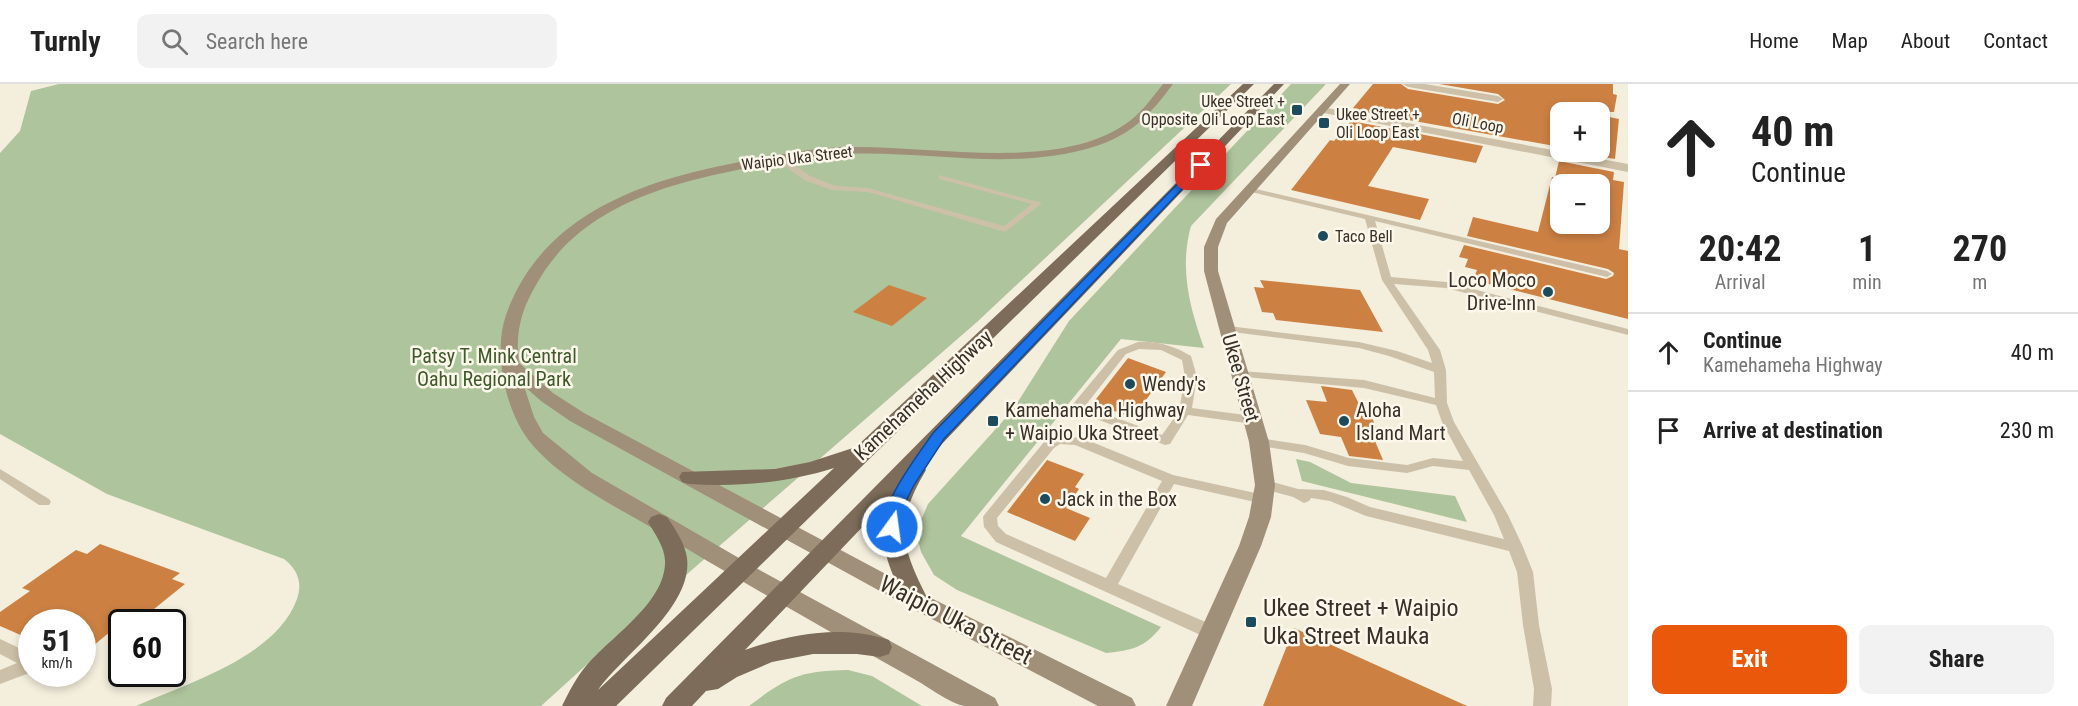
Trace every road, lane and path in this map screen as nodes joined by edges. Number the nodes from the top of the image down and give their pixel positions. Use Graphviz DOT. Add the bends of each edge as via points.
graph roads {
  1 [pos="1168,84"];
  2 [pos="1249,84"];
  3 [pos="1279,84"];
  4 [pos="1345,84"];
  5 [pos="1408,84"];
  6 [pos="1498,99"];
  7 [pos="1322,110"];
  8 [pos="781,159"];
  9 [pos="1628,168"];
  10 [pos="942,177"];
  11 [pos="1250,189"];
  12 [pos="1369,218"];
  13 [pos="1607,274"];
  14 [pos="1387,280"];
  15 [pos="1227,329"];
  16 [pos="1628,332"];
  17 [pos="513,366"];
  18 [pos="1440,370"];
  19 [pos="1240,374"];
  20 [pos="1441,403"];
  21 [pos="1185,411"];
  22 [pos="1253,420"];
  23 [pos="938,436"];
  24 [pos="1259,442"];
  25 [pos="864,450"];
  26 [pos="1473,466"];
  27 [pos="0,473"];
  28 [pos="689,477"];
  29 [pos="1170,479"];
  30 [pos="1264,492"];
  31 [pos="44,502"];
  32 [pos="659,522"];
  33 [pos="784,530"];
  34 [pos="1516,547"];
  35 [pos="827,552"];
  36 [pos="741,570"];
  37 [pos="1109,586"];
  38 [pos="784,595"];
  39 [pos="917,601"];
  40 [pos="1211,632"];
  41 [pos="0,646"];
  42 [pos="880,647"];
  43 [pos="18,656"];
  44 [pos="18,669"];
  45 [pos="0,677"];
  46 [pos="677,703"];
  47 [pos="575,706"];
  48 [pos="598,706"];
  49 [pos="986,706"];
  50 [pos="1123,706"];
  51 [pos="1179,706"];
  52 [pos="1542,706"];
  1 -- 8 [label="street, Waipio Uka Street" via="1131,127 1099,141 1064,149 1000,155 850,150"];
  2 -- 25 [label="main road, Kamehameha Highway"];
  3 -- 23 [label="main road, Kamehameha Highway"];
  4 -- 7 [label="street, Ukee Street"];
  5 -- 6 [label="street"];
  7 -- 9 [label="street, Oli Loop"];
  7 -- 11 [label="street, Ukee Street"];
  8 -- 10 [label="lane" via="807,178 835,188 868,190 1005,229 1038,202"];
  8 -- 17 [label="street, Waipio Uka Street" via="719,169 647,189 588,217 564,236 529,279 516,307 509,337"];
  11 -- 12 [label="lane"];
  11 -- 15 [label="street, Ukee Street" via="1221,222 1211,247 1211,271"];
  12 -- 13 [label="lane"];
  12 -- 14 [label="lane"];
  14 -- 16 [label="lane" via="1446,285"];
  14 -- 18 [label="lane" via="1434,350"];
  15 -- 18 [label="lane" via="1359,345"];
  15 -- 19 [label="street, Ukee Street"];
  17 -- 28 [label="street, Waipio Uka Street" via="547,398 577,417"];
  17 -- 32 [label="street, Waipio Uka Street" via="523,417 536,436 568,465"];
  18 -- 20 [label="lane"];
  19 -- 20 [label="lane" via="1364,384"];
  19 -- 22 [label="street, Ukee Street"];
  20 -- 26 [label="lane"];
  21 -- 21 [label="lane" via="1165,441 1077,407 1122,352 1141,345 1175,350 1187,358 1191,376"];
  21 -- 22 [label="lane"];
  22 -- 24 [label="street, Ukee Street"];
  23 -- 35 [label="main road, Kamehameha Highway"];
  23 -- 39 [label="main road" via="906,484 895,507 892,527 900,568"];
  24 -- 26 [label="lane" via="1395,468 1433,462"];
  24 -- 30 [label="street, Ukee Street"];
  25 -- 28 [label="main road" via="788,475 748,480"];
  25 -- 33 [label="main road, Kamehameha Highway"];
  26 -- 34 [label="lane"];
  27 -- 31 [label="lane"];
  28 -- 33 [label="street, Waipio Uka Street"];
  29 -- 30 [label="lane"];
  29 -- 37 [label="lane"];
  29 -- 37 [label="lane" via="1077,441 1058,440 1049,445 990,517 991,527 1001,538"];
  30 -- 34 [label="lane" via="1298,494 1354,512 1366,511"];
  30 -- 40 [label="street, Ukee Street" via="1250,546"];
  32 -- 36 [label="street, Waipio Uka Street"];
  32 -- 47 [label="main road" via="670,540 676,565 666,597 586,684"];
  33 -- 35 [label="street, Waipio Uka Street"];
  33 -- 36 [label="main road, Kamehameha Highway"];
  34 -- 52 [label="lane" via="1525,572 1543,689"];
  35 -- 38 [label="main road, Kamehameha Highway"];
  35 -- 39 [label="street, Waipio Uka Street"];
  36 -- 38 [label="street, Waipio Uka Street"];
  36 -- 48 [label="main road, Kamehameha Highway"];
  37 -- 40 [label="lane"];
  38 -- 42 [label="street, Waipio Uka Street"];
  38 -- 46 [label="main road, Kamehameha Highway"];
  39 -- 50 [label="street, Waipio Uka Street"];
  40 -- 51 [label="street, Ukee Street"];
  41 -- 43 [label="lane"];
  42 -- 46 [label="main road" via="852,642 787,647 760,654 723,672"];
  42 -- 49 [label="street, Waipio Uka Street"];
  44 -- 45 [label="lane"];
}
